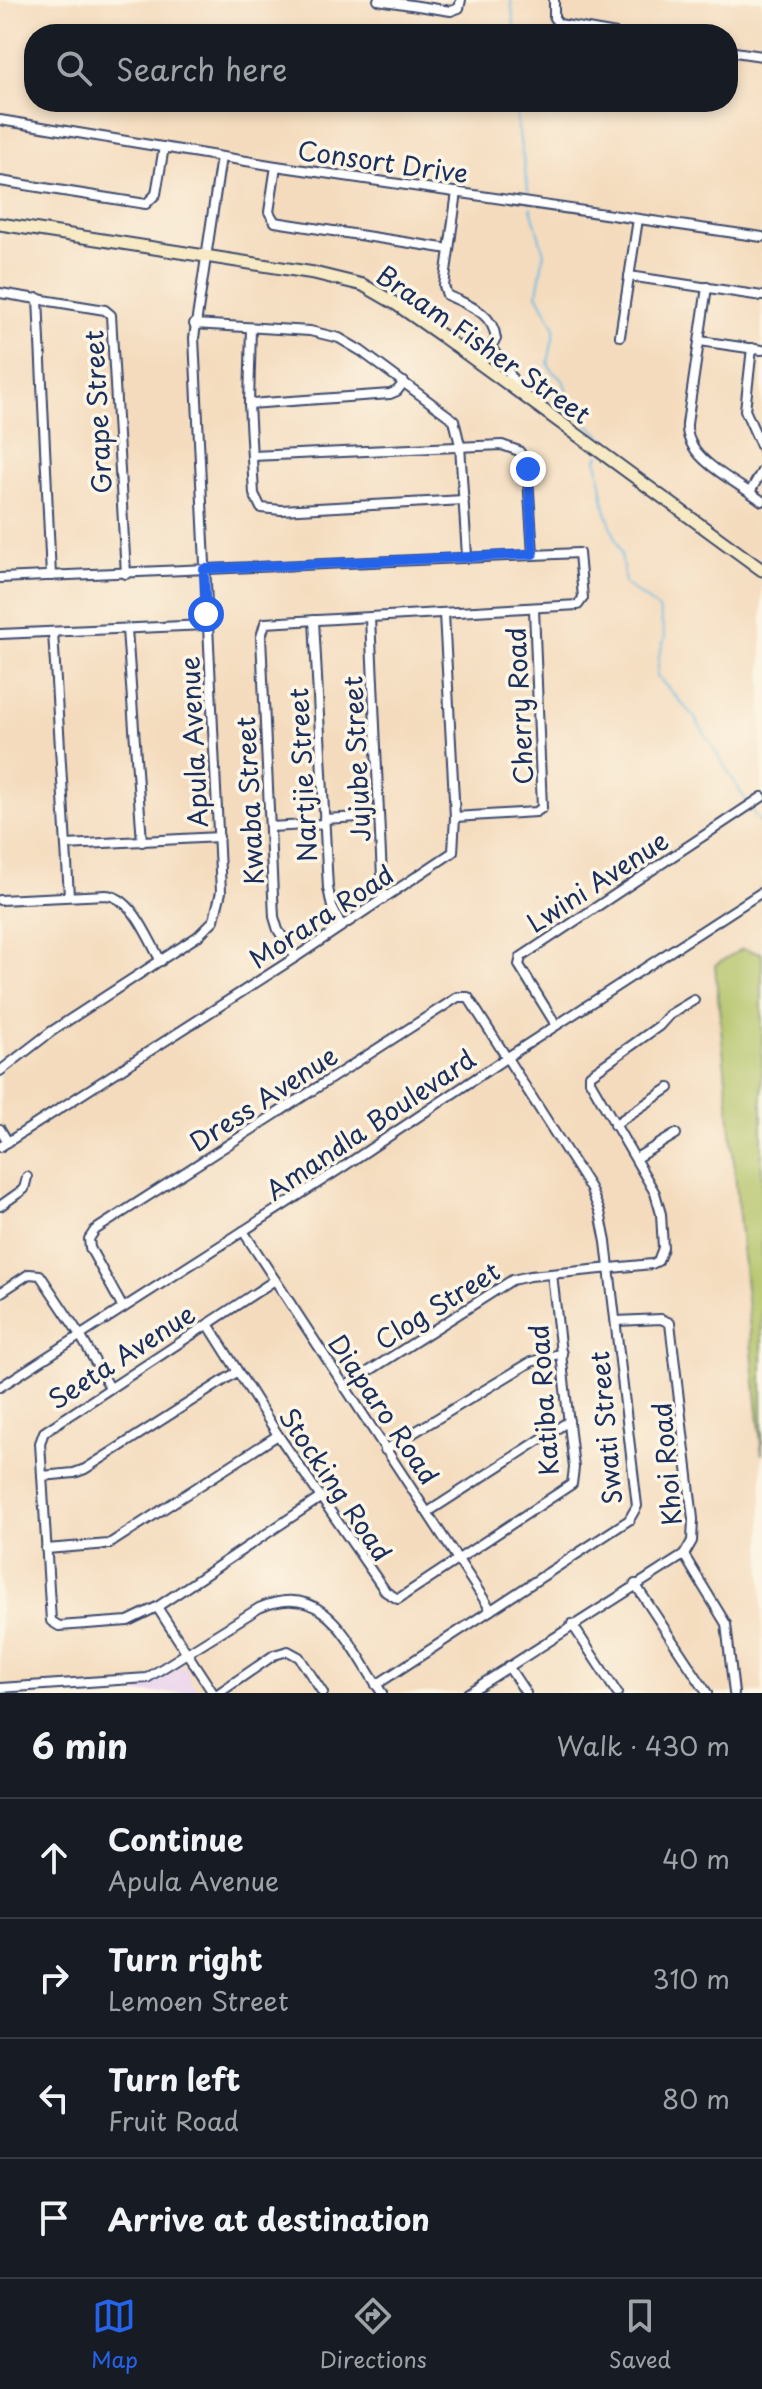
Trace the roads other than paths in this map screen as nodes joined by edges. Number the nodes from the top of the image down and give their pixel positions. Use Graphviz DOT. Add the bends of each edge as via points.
graph roads {
  1 [pos="378,0"];
  2 [pos="461,0"];
  3 [pos="554,0"];
  4 [pos="404,2"];
  5 [pos="559,24"];
  6 [pos="738,52"];
  7 [pos="762,56"];
  8 [pos="0,120"];
  9 [pos="164,147"];
  10 [pos="221,157"];
  11 [pos="276,166"];
  12 [pos="0,181"];
  13 [pos="457,192"];
  14 [pos="638,219"];
  15 [pos="0,224"];
  16 [pos="762,237"];
  17 [pos="449,249"];
  18 [pos="206,258"];
  19 [pos="629,276"];
  20 [pos="707,287"];
  21 [pos="0,293"];
  22 [pos="762,296"];
  23 [pos="38,298"];
  24 [pos="194,324"];
  25 [pos="251,328"];
  26 [pos="620,336"];
  27 [pos="700,341"];
  28 [pos="491,347"];
  29 [pos="757,349"];
  30 [pos="478,363"];
  31 [pos="404,382"];
  32 [pos="519,394"];
  33 [pos="249,404"];
  34 [pos="460,445"];
  35 [pos="762,448"];
  36 [pos="252,456"];
  37 [pos="762,471"];
  38 [pos="750,492"];
  39 [pos="464,500"];
  40 [pos="762,501"];
  41 [pos="533,554"];
  42 [pos="467,556"];
  43 [pos="204,569"];
  44 [pos="762,570"];
  45 [pos="126,574"];
  46 [pos="51,576"];
  47 [pos="0,578"];
  48 [pos="534,609"];
  49 [pos="444,614"];
  50 [pos="370,618"];
  51 [pos="314,620"];
  52 [pos="206,625"];
  53 [pos="127,629"];
  54 [pos="53,632"];
  55 [pos="0,634"];
  56 [pos="762,797"];
  57 [pos="378,816"];
  58 [pos="455,817"];
  59 [pos="324,821"];
  60 [pos="270,827"];
  61 [pos="219,837"];
  62 [pos="142,842"];
  63 [pos="66,845"];
  64 [pos="762,892"];
  65 [pos="69,896"];
  66 [pos="383,899"];
  67 [pos="0,900"];
  68 [pos="341,925"];
  69 [pos="296,957"];
  70 [pos="161,961"];
  71 [pos="694,1000"];
  72 [pos="556,1025"];
  73 [pos="506,1058"];
  74 [pos="0,1071"];
  75 [pos="669,1088"];
  76 [pos="614,1125"];
  77 [pos="0,1129"];
  78 [pos="676,1134"];
  79 [pos="4,1145"];
  80 [pos="636,1158"];
  81 [pos="27,1177"];
  82 [pos="0,1206"];
  83 [pos="243,1231"];
  84 [pos="610,1268"];
  85 [pos="552,1274"];
  86 [pos="275,1280"];
  87 [pos="0,1293"];
  88 [pos="123,1308"];
  89 [pos="616,1321"];
  90 [pos="208,1324"];
  91 [pos="80,1335"];
  92 [pos="562,1353"];
  93 [pos="237,1372"];
  94 [pos="109,1386"];
  95 [pos="0,1387"];
  96 [pos="344,1387"];
  97 [pos="569,1421"];
  98 [pos="278,1435"];
  99 [pos="385,1450"];
  100 [pos="42,1476"];
  101 [pos="320,1498"];
  102 [pos="428,1512"];
  103 [pos="46,1549"];
  104 [pos="684,1555"];
  105 [pos="459,1559"];
  106 [pos="635,1584"];
  107 [pos="157,1607"];
  108 [pos="491,1610"];
  109 [pos="572,1624"];
  110 [pos="188,1654"];
  111 [pos="508,1666"];
  112 [pos="376,1685"];
  113 [pos="0,1688"];
  114 [pos="216,1693"];
  115 [pos="323,1693"];
  116 [pos="382,1693"];
  117 [pos="468,1693"];
  118 [pos="526,1693"];
  119 [pos="617,1693"];
  120 [pos="707,1693"];
  121 [pos="734,1693"];
  1 -- 4 [label="street"];
  2 -- 4 [label="street" via="451,11"];
  3 -- 5 [label="street"];
  6 -- 7 [label="street"];
  8 -- 9 [label="street, Consort Drive"];
  9 -- 10 [label="street, Consort Drive"];
  9 -- 12 [label="street" via="156,194 146,204"];
  10 -- 11 [label="street, Consort Drive"];
  10 -- 18 [label="street, Apula Avenue"];
  11 -- 13 [label="street, Consort Drive"];
  11 -- 17 [label="street" via="269,212 275,222"];
  13 -- 14 [label="street, Consort Drive"];
  13 -- 17 [label="street"];
  14 -- 16 [label="street, Consort Drive"];
  14 -- 19 [label="street"];
  15 -- 18 [label="street, Braam Fisher Street"];
  17 -- 28 [label="street" via="445,291 490,320 496,339"];
  18 -- 24 [label="street, Apula Avenue"];
  18 -- 30 [label="street, Braam Fisher Street" via="363,285"];
  19 -- 20 [label="street"];
  19 -- 26 [label="street"];
  20 -- 22 [label="street"];
  20 -- 27 [label="street"];
  21 -- 23 [label="street, Grape Street"];
  23 -- 45 [label="street, Grape Street" via="105,310 112,318"];
  23 -- 46 [label="street"];
  24 -- 25 [label="street"];
  24 -- 43 [label="street, Apula Avenue"];
  25 -- 31 [label="street" via="339,338"];
  25 -- 33 [label="street"];
  27 -- 29 [label="street"];
  27 -- 38 [label="street" via="689,442"];
  28 -- 30 [label="street"];
  28 -- 32 [label="street"];
  29 -- 35 [label="street" via="745,410"];
  30 -- 32 [label="street, Braam Fisher Street"];
  31 -- 33 [label="street" via="390,394"];
  31 -- 34 [label="street" via="454,420"];
  32 -- 44 [label="street, Braam Fisher Street"];
  33 -- 36 [label="street"];
  34 -- 36 [label="street"];
  34 -- 39 [label="street"];
  34 -- 41 [label="street" via="502,445 525,458"];
  36 -- 39 [label="street" via="255,500 266,510"];
  37 -- 38 [label="street"];
  38 -- 40 [label="street"];
  39 -- 42 [label="street"];
  41 -- 42 [label="street"];
  41 -- 48 [label="street" via="574,551 581,557 583,598 578,605"];
  42 -- 43 [label="street"];
  43 -- 45 [label="street"];
  43 -- 52 [label="street, Apula Avenue"];
  45 -- 46 [label="street"];
  46 -- 47 [label="street"];
  48 -- 49 [label="street"];
  48 -- 58 [label="street, Cherry Road" via="543,806 536,812"];
  49 -- 50 [label="street"];
  49 -- 58 [label="street, Morara Road"];
  50 -- 51 [label="street"];
  50 -- 57 [label="street, Jujube Street"];
  51 -- 59 [label="street, Nartjie Street"];
  51 -- 60 [label="street, Kwaba Street" via="269,622 263,627"];
  52 -- 53 [label="street"];
  52 -- 61 [label="street, Apula Avenue"];
  53 -- 54 [label="street"];
  53 -- 62 [label="street"];
  54 -- 55 [label="street"];
  54 -- 63 [label="street"];
  56 -- 72 [label="street, Lwini Avenue" via="521,957 519,965"];
  57 -- 59 [label="street"];
  57 -- 66 [label="street, Jujube Street"];
  58 -- 66 [label="street, Morara Road" via="453,852"];
  59 -- 60 [label="street"];
  59 -- 68 [label="street, Nartjie Street" via="329,895"];
  60 -- 69 [label="street, Kwaba Street" via="274,917"];
  61 -- 62 [label="street"];
  61 -- 70 [label="street, Apula Avenue" via="221,892 216,916"];
  62 -- 63 [label="street"];
  63 -- 65 [label="street"];
  64 -- 72 [label="street, Amandla Boulevard"];
  65 -- 67 [label="street"];
  65 -- 70 [label="street" via="118,898"];
  66 -- 68 [label="street, Morara Road"];
  68 -- 69 [label="street, Morara Road"];
  69 -- 79 [label="street, Morara Road"];
  70 -- 74 [label="street, Apula Avenue"];
  71 -- 76 [label="street" via="590,1075"];
  72 -- 73 [label="street, Amandla Boulevard"];
  73 -- 83 [label="street, Amandla Boulevard"];
  73 -- 84 [label="street, Swati Street" via="595,1198"];
  73 -- 88 [label="street, Dress Avenue" via="470,1000 458,997 95,1230 90,1248"];
  75 -- 76 [label="street"];
  76 -- 80 [label="street"];
  77 -- 79 [label="street, Morara Road"];
  78 -- 80 [label="street"];
  80 -- 84 [label="street, Clog Street" via="661,1214 662,1254 652,1264"];
  81 -- 82 [label="street" via="24,1189"];
  83 -- 86 [label="street, Diaparo Road"];
  83 -- 88 [label="street, Amandla Boulevard"];
  84 -- 85 [label="street, Clog Street"];
  84 -- 89 [label="street, Swati Street"];
  85 -- 92 [label="street, Katiba Road"];
  85 -- 96 [label="street, Clog Street" via="512,1280"];
  86 -- 90 [label="street, Seeta Avenue"];
  86 -- 96 [label="street, Diaparo Road"];
  87 -- 91 [label="street" via="29,1274 40,1275"];
  88 -- 91 [label="street, Amandla Boulevard"];
  89 -- 104 [label="street, Khoi Road" via="670,1323 693,1519 692,1541"];
  89 -- 108 [label="street, Swati Street" via="636,1511"];
  90 -- 93 [label="street, Stocking Road"];
  90 -- 94 [label="street, Seeta Avenue"];
  91 -- 94 [label="street"];
  91 -- 95 [label="street, Amandla Boulevard"];
  92 -- 97 [label="street, Katiba Road"];
  92 -- 99 [label="street" via="531,1362"];
  93 -- 98 [label="street, Stocking Road"];
  93 -- 100 [label="street" via="85,1469"];
  94 -- 100 [label="street, Seeta Avenue" via="44,1432"];
  96 -- 99 [label="street, Diaparo Road"];
  97 -- 102 [label="street"];
  97 -- 105 [label="street, Katiba Road" via="572,1484"];
  98 -- 101 [label="street, Stocking Road"];
  98 -- 103 [label="street" via="109,1544"];
  99 -- 102 [label="street, Diaparo Road"];
  100 -- 103 [label="street, Seeta Avenue"];
  101 -- 105 [label="street, Stocking Road" via="394,1598"];
  101 -- 107 [label="street, Seeta Avenue"];
  102 -- 105 [label="street, Diaparo Road"];
  103 -- 107 [label="street, Seeta Avenue" via="55,1625 128,1621"];
  104 -- 106 [label="street"];
  104 -- 121 [label="street, Khoi Road" via="726,1624"];
  105 -- 108 [label="street, Diaparo Road"];
  106 -- 109 [label="street"];
  106 -- 120 [label="street"];
  107 -- 110 [label="street"];
  108 -- 112 [label="street, Swati Street"];
  109 -- 111 [label="street"];
  109 -- 119 [label="street"];
  110 -- 112 [label="street" via="259,1608 293,1600 331,1617"];
  110 -- 113 [label="street" via="140,1679"];
  110 -- 114 [label="street"];
  111 -- 117 [label="street"];
  111 -- 118 [label="street"];
  112 -- 116 [label="street"];
  114 -- 115 [label="street" via="288,1651 299,1657"];
}
